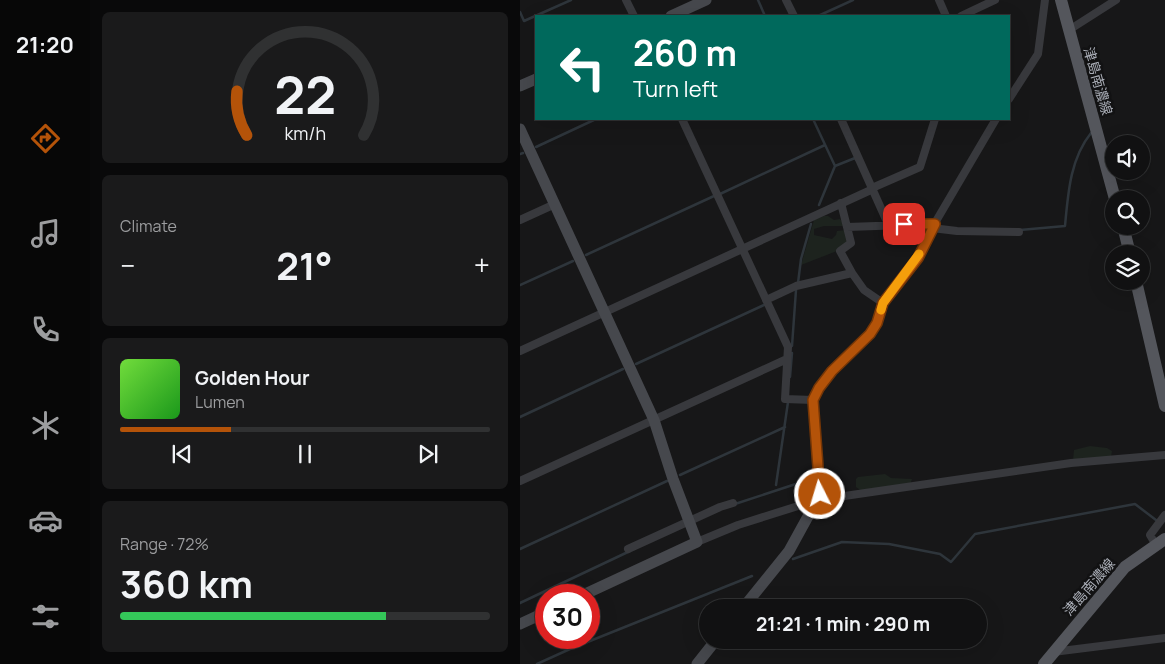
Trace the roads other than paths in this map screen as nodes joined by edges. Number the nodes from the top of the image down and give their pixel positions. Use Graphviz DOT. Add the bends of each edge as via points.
graph roads {
  1 [pos="626,0"];
  2 [pos="706,0"];
  3 [pos="786,0"];
  4 [pos="939,0"];
  5 [pos="995,0"];
  6 [pos="1044,0"];
  7 [pos="1061,0"];
  8 [pos="1116,0"];
  9 [pos="634,15"];
  10 [pos="673,15"];
  11 [pos="794,15"];
  12 [pos="946,15"];
  13 [pos="964,15"];
  14 [pos="1069,30"];
  15 [pos="535,78"];
  16 [pos="520,86"];
  17 [pos="1010,97"];
  18 [pos="682,120"];
  19 [pos="842,120"];
  20 [pos="936,120"];
  21 [pos="995,120"];
  22 [pos="520,129"];
  23 [pos="872,189"];
  24 [pos="1113,190"];
  25 [pos="842,203"];
  26 [pos="555,204"];
  27 [pos="520,220"];
  28 [pos="888,224"];
  29 [pos="933,226"];
  30 [pos="848,227"];
  31 [pos="1019,232"];
  32 [pos="742,249"];
  33 [pos="852,272"];
  34 [pos="1138,290"];
  35 [pos="766,300"];
  36 [pos="883,303"];
  37 [pos="605,312"];
  38 [pos="520,351"];
  39 [pos="787,359"];
  40 [pos="813,400"];
  41 [pos="1165,406"];
  42 [pos="654,420"];
  43 [pos="1165,456"];
  44 [pos="520,481"];
  45 [pos="817,500"];
  46 [pos="734,502"];
  47 [pos="1165,515"];
  48 [pos="690,520"];
  49 [pos="697,542"];
  50 [pos="1160,542"];
  51 [pos="628,549"];
  52 [pos="600,587"];
  53 [pos="750,599"];
  54 [pos="535,617"];
  55 [pos="520,624"];
  56 [pos="1165,638"];
  57 [pos="709,649"];
  58 [pos="1053,652"];
  59 [pos="697,664"];
  60 [pos="1044,664"];
  1 -- 9 [label="street"];
  2 -- 10 [label="street"];
  3 -- 11 [label="street"];
  4 -- 12 [label="street"];
  5 -- 13 [label="street"];
  6 -- 17 [label="street" via="1038,54"];
  7 -- 14 [label="main road, 津島南濃線"];
  8 -- 14 [label="street"];
  14 -- 24 [label="main road, 津島南濃線"];
  15 -- 16 [label="street"];
  18 -- 32 [label="street"];
  19 -- 23 [label="street"];
  20 -- 23 [label="street" via="920,167"];
  21 -- 29 [label="street"];
  22 -- 26 [label="street"];
  23 -- 25 [label="street"];
  23 -- 28 [label="street"];
  25 -- 30 [label="street"];
  25 -- 32 [label="street"];
  26 -- 27 [label="street"];
  26 -- 37 [label="street"];
  28 -- 29 [label="street"];
  28 -- 30 [label="street"];
  29 -- 31 [label="street" via="957,231"];
  29 -- 36 [label="street" via="918,258"];
  30 -- 33 [label="street" via="852,243 840,251"];
  32 -- 35 [label="street"];
  32 -- 37 [label="street"];
  33 -- 35 [label="street" via="796,286"];
  33 -- 36 [label="street" via="864,290"];
  34 -- 41 [label="main road"];
  35 -- 39 [label="street" via="788,347"];
  36 -- 40 [label="street" via="870,334 832,371"];
  37 -- 38 [label="street"];
  37 -- 42 [label="street"];
  39 -- 40 [label="street" via="785,398"];
  39 -- 42 [label="street"];
  40 -- 45 [label="street" via="820,494"];
  42 -- 44 [label="street"];
  42 -- 48 [label="street"];
  43 -- 45 [label="street" via="1072,464"];
  45 -- 49 [label="street" via="738,525"];
  45 -- 53 [label="street" via="789,551"];
  46 -- 48 [label="street"];
  47 -- 50 [label="street" via="1150,535"];
  48 -- 49 [label="street"];
  48 -- 51 [label="street"];
  49 -- 52 [label="street"];
  50 -- 58 [label="main road, 津島南濃線" via="1125,567"];
  54 -- 55 [label="street"];
  56 -- 58 [label="street"];
  57 -- 59 [label="street"];
  58 -- 60 [label="main road, 津島南濃線"];
}
